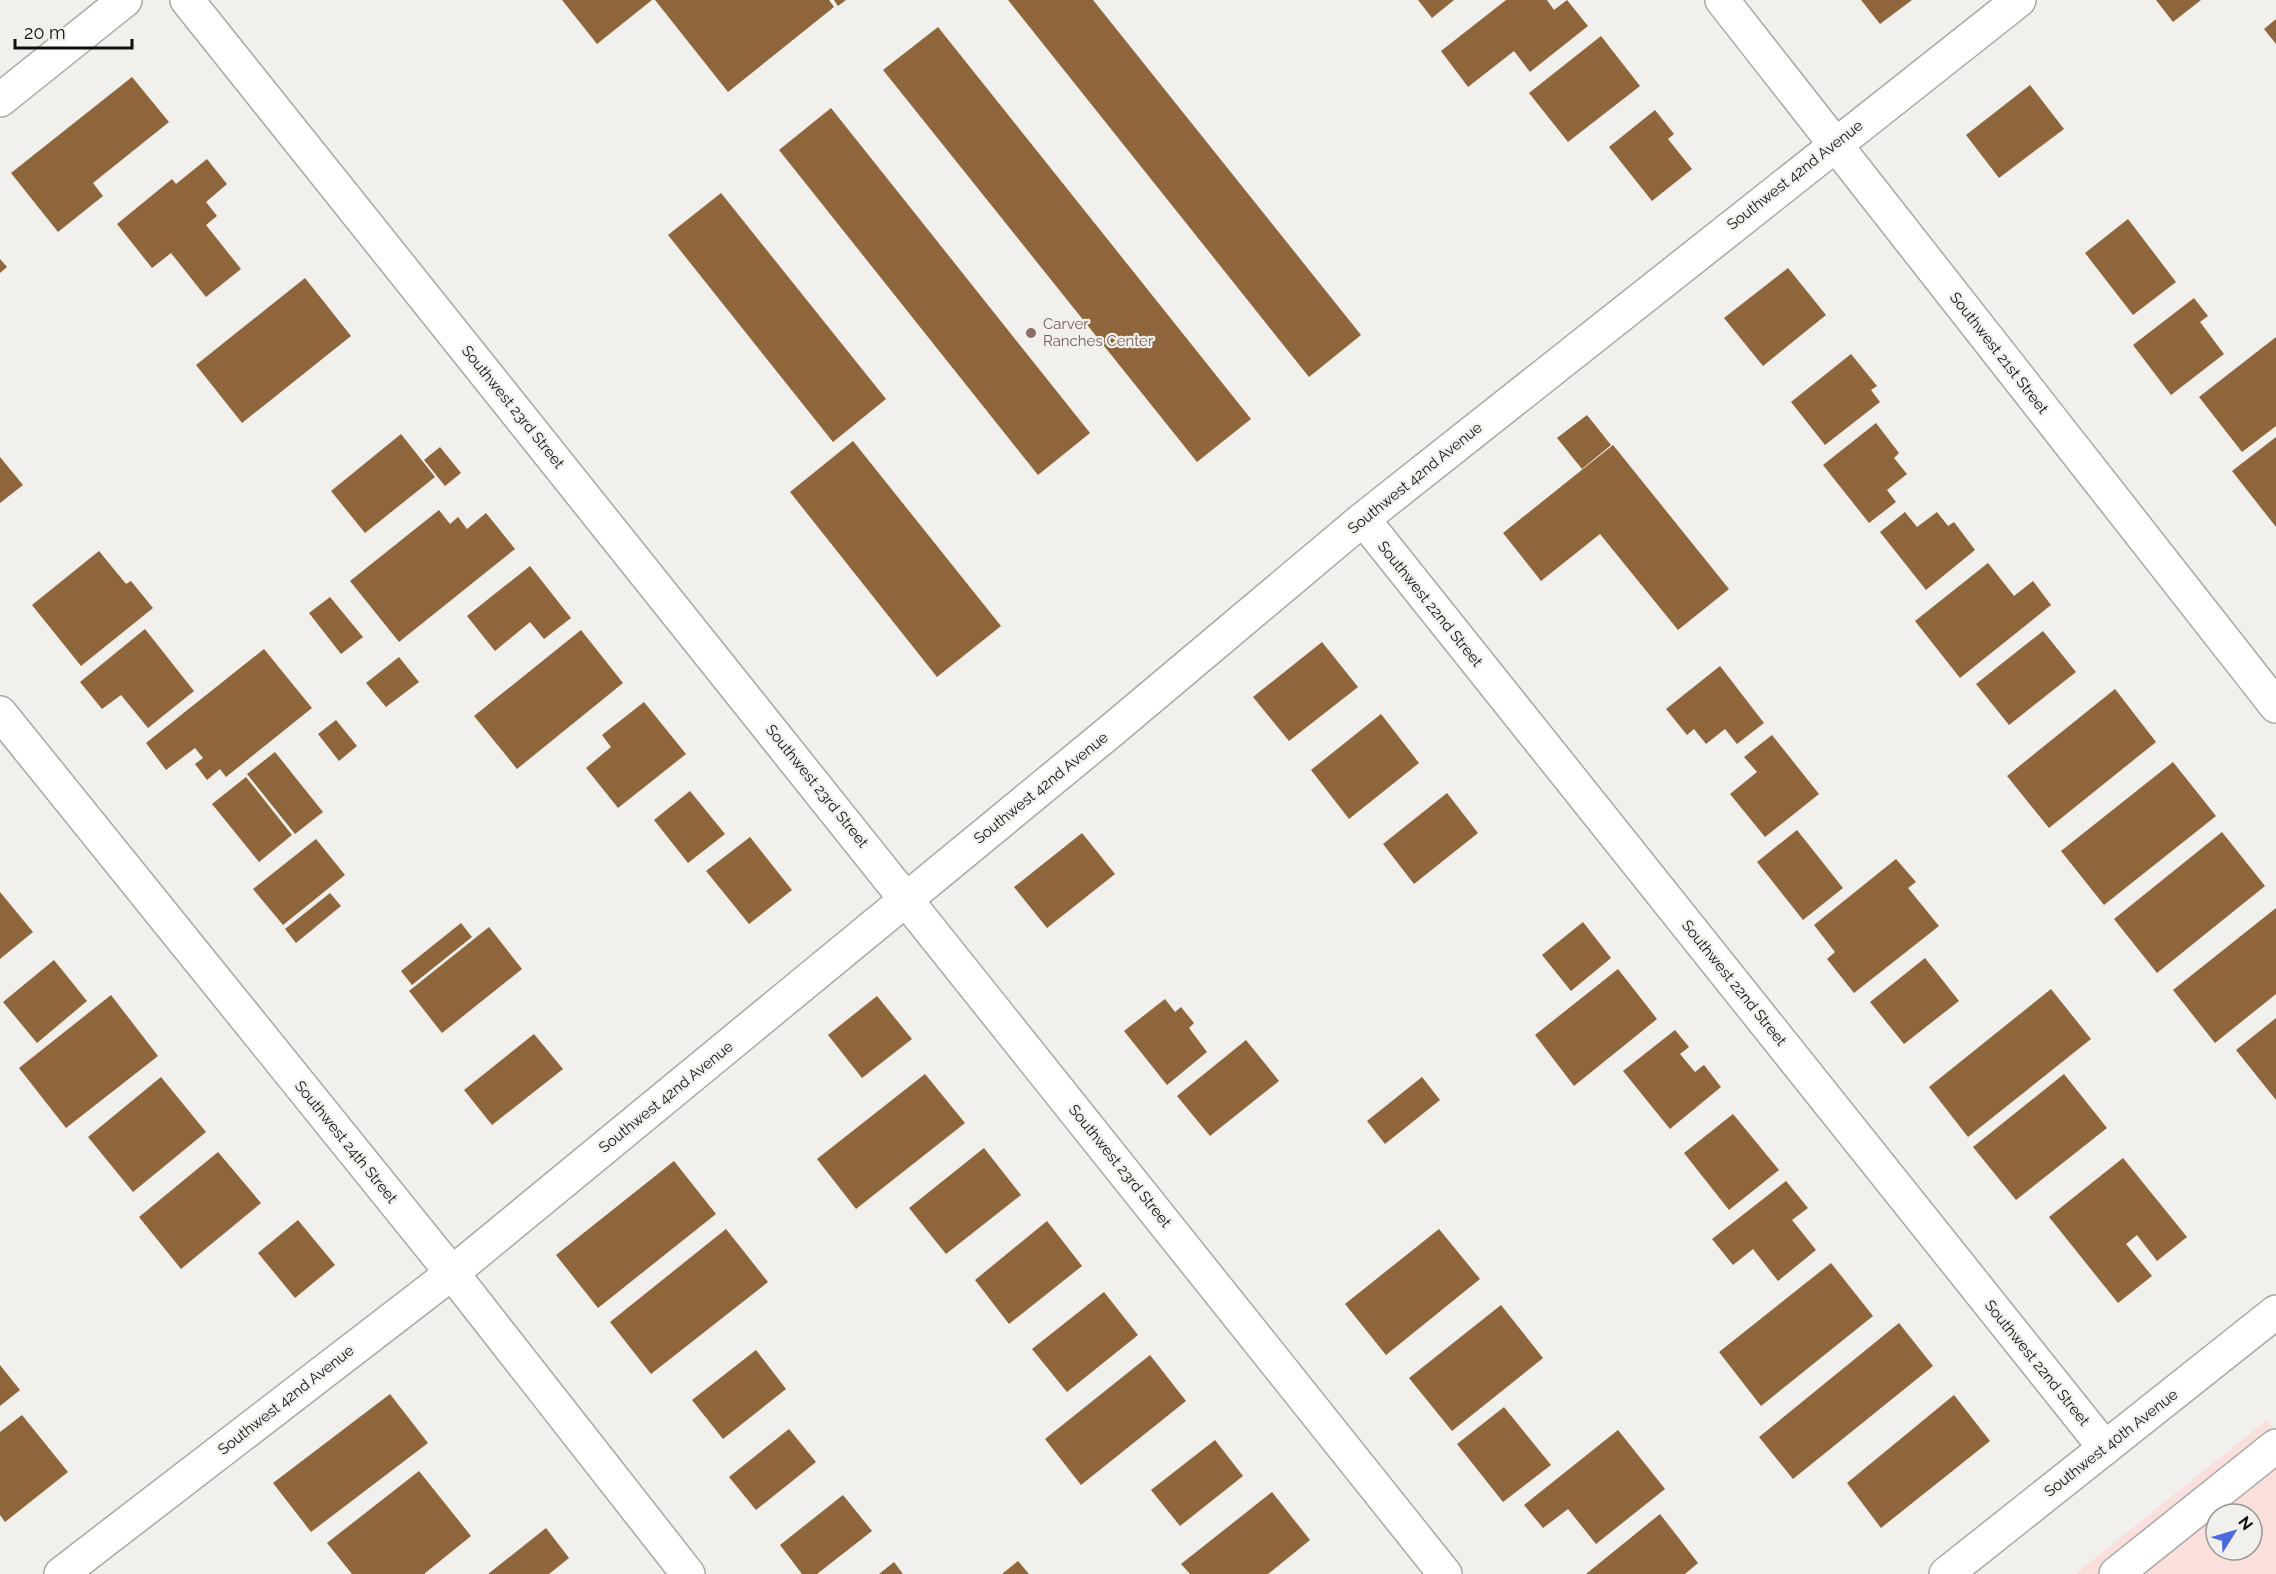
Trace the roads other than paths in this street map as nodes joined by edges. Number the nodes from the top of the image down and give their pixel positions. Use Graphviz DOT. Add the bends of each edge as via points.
graph roads {
  1 [pos="125,0"];
  2 [pos="187,0"];
  3 [pos="1722,0"];
  4 [pos="2019,0"];
  5 [pos="0,100"];
  6 [pos="1835,143"];
  7 [pos="1363,519"];
  8 [pos="2276,706"];
  9 [pos="0,713"];
  10 [pos="907,898"];
  11 [pos="452,1273"];
  12 [pos="2276,1312"];
  13 [pos="2276,1446"];
  14 [pos="2105,1448"];
  15 [pos="61,1574"];
  16 [pos="688,1574"];
  17 [pos="1445,1574"];
  18 [pos="1946,1574"];
  19 [pos="2116,1574"];
  1 -- 5 [label="street"];
  2 -- 10 [label="street, Southwest 23rd Street"];
  3 -- 6 [label="street, Southwest 21st Street"];
  4 -- 6 [label="street, Southwest 42nd Avenue"];
  6 -- 7 [label="street, Southwest 42nd Avenue"];
  6 -- 8 [label="street, Southwest 21st Street"];
  7 -- 10 [label="street, Southwest 42nd Avenue"];
  7 -- 14 [label="street, Southwest 22nd Street"];
  9 -- 11 [label="street, Southwest 24th Street"];
  10 -- 11 [label="street, Southwest 42nd Avenue"];
  10 -- 17 [label="street, Southwest 23rd Street"];
  11 -- 15 [label="street, Southwest 42nd Avenue"];
  11 -- 16 [label="street, Southwest 24th Street"];
  12 -- 14 [label="street, Southwest 40th Avenue"];
  13 -- 19 [label="street"];
  14 -- 18 [label="street, Southwest 40th Avenue"];
}
